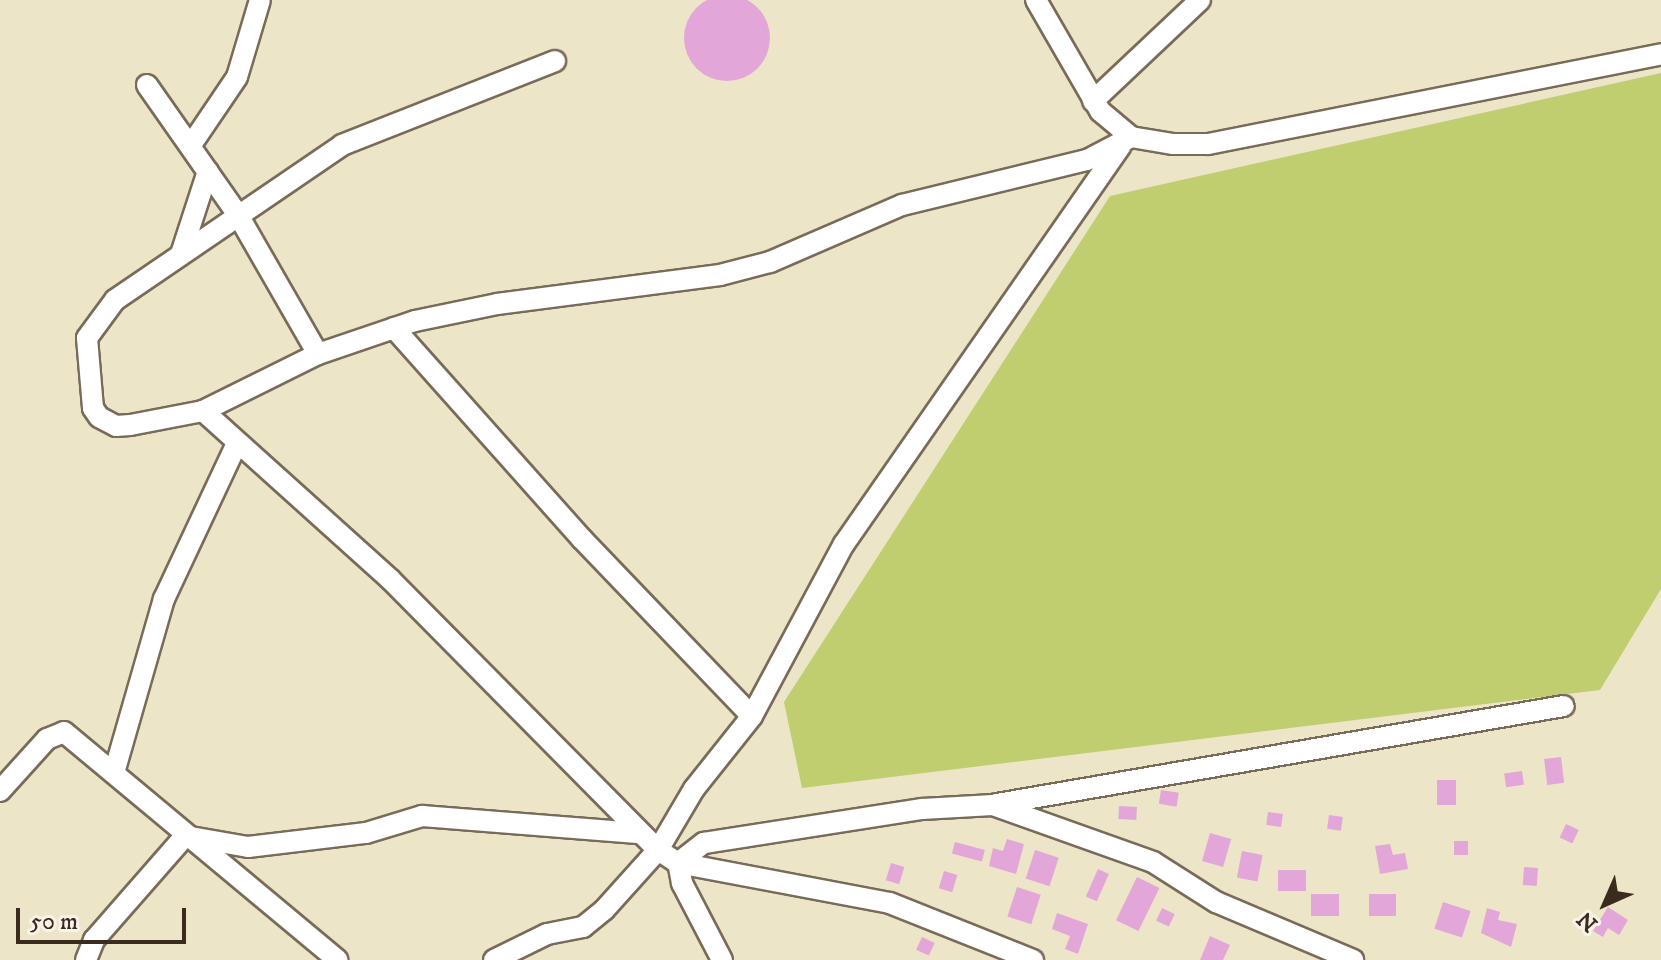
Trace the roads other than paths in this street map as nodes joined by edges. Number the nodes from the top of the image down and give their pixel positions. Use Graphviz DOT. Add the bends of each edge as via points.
graph roads {
  1 [pos="260,0"];
  2 [pos="1036,0"];
  3 [pos="1200,0"];
  4 [pos="1661,54"];
  5 [pos="555,61"];
  6 [pos="147,85"];
  7 [pos="1093,101"];
  8 [pos="1126,141"];
  9 [pos="191,145"];
  10 [pos="208,171"];
  11 [pos="238,215"];
  12 [pos="181,254"];
  13 [pos="394,328"];
  14 [pos="318,354"];
  15 [pos="203,411"];
  16 [pos="237,443"];
  17 [pos="1564,706"];
  18 [pos="752,716"];
  19 [pos="114,773"];
  20 [pos="0,791"];
  21 [pos="993,805"];
  22 [pos="637,833"];
  23 [pos="185,836"];
  24 [pos="658,850"];
  25 [pos="678,863"];
  26 [pos="317,944"];
  27 [pos="86,960"];
  28 [pos="303,960"];
  29 [pos="338,960"];
  30 [pos="494,960"];
  31 [pos="722,960"];
  32 [pos="1033,960"];
  33 [pos="1353,960"];
  1 -- 9 [label="street" via="237,77"];
  2 -- 7 [label="street"];
  3 -- 7 [label="street"];
  4 -- 8 [label="street" via="1208,144"];
  5 -- 11 [label="street" via="342,145"];
  6 -- 9 [label="street"];
  7 -- 8 [label="street"];
  8 -- 13 [label="street" via="1055,169 902,205 782,258 720,275 497,304"];
  8 -- 18 [label="street" via="844,544"];
  9 -- 10 [label="street"];
  10 -- 11 [label="street"];
  10 -- 12 [label="street"];
  11 -- 12 [label="street"];
  11 -- 14 [label="street"];
  12 -- 15 [label="street" via="115,300 91,328 87,345 93,408 116,426"];
  13 -- 14 [label="street"];
  13 -- 18 [label="street" via="582,539"];
  14 -- 15 [label="street"];
  15 -- 16 [label="street"];
  16 -- 19 [label="street" via="164,599"];
  16 -- 22 [label="street" via="391,580"];
  17 -- 21 [label="street"];
  18 -- 24 [label="street" via="694,789"];
  19 -- 20 [label="street" via="64,732 47,739"];
  19 -- 23 [label="street"];
  21 -- 25 [label="street" via="922,809 704,843"];
  21 -- 33 [label="street" via="1153,862 1216,902"];
  22 -- 23 [label="street" via="422,816 366,833 248,847"];
  22 -- 24 [label="street"];
  23 -- 26 [label="street"];
  23 -- 27 [label="street" via="94,940"];
  24 -- 25 [label="street"];
  24 -- 30 [label="street" via="583,927 547,934"];
  25 -- 31 [label="street" via="682,883"];
  25 -- 32 [label="street" via="890,903"];
  26 -- 28 [label="street"];
  26 -- 29 [label="street"];
}
